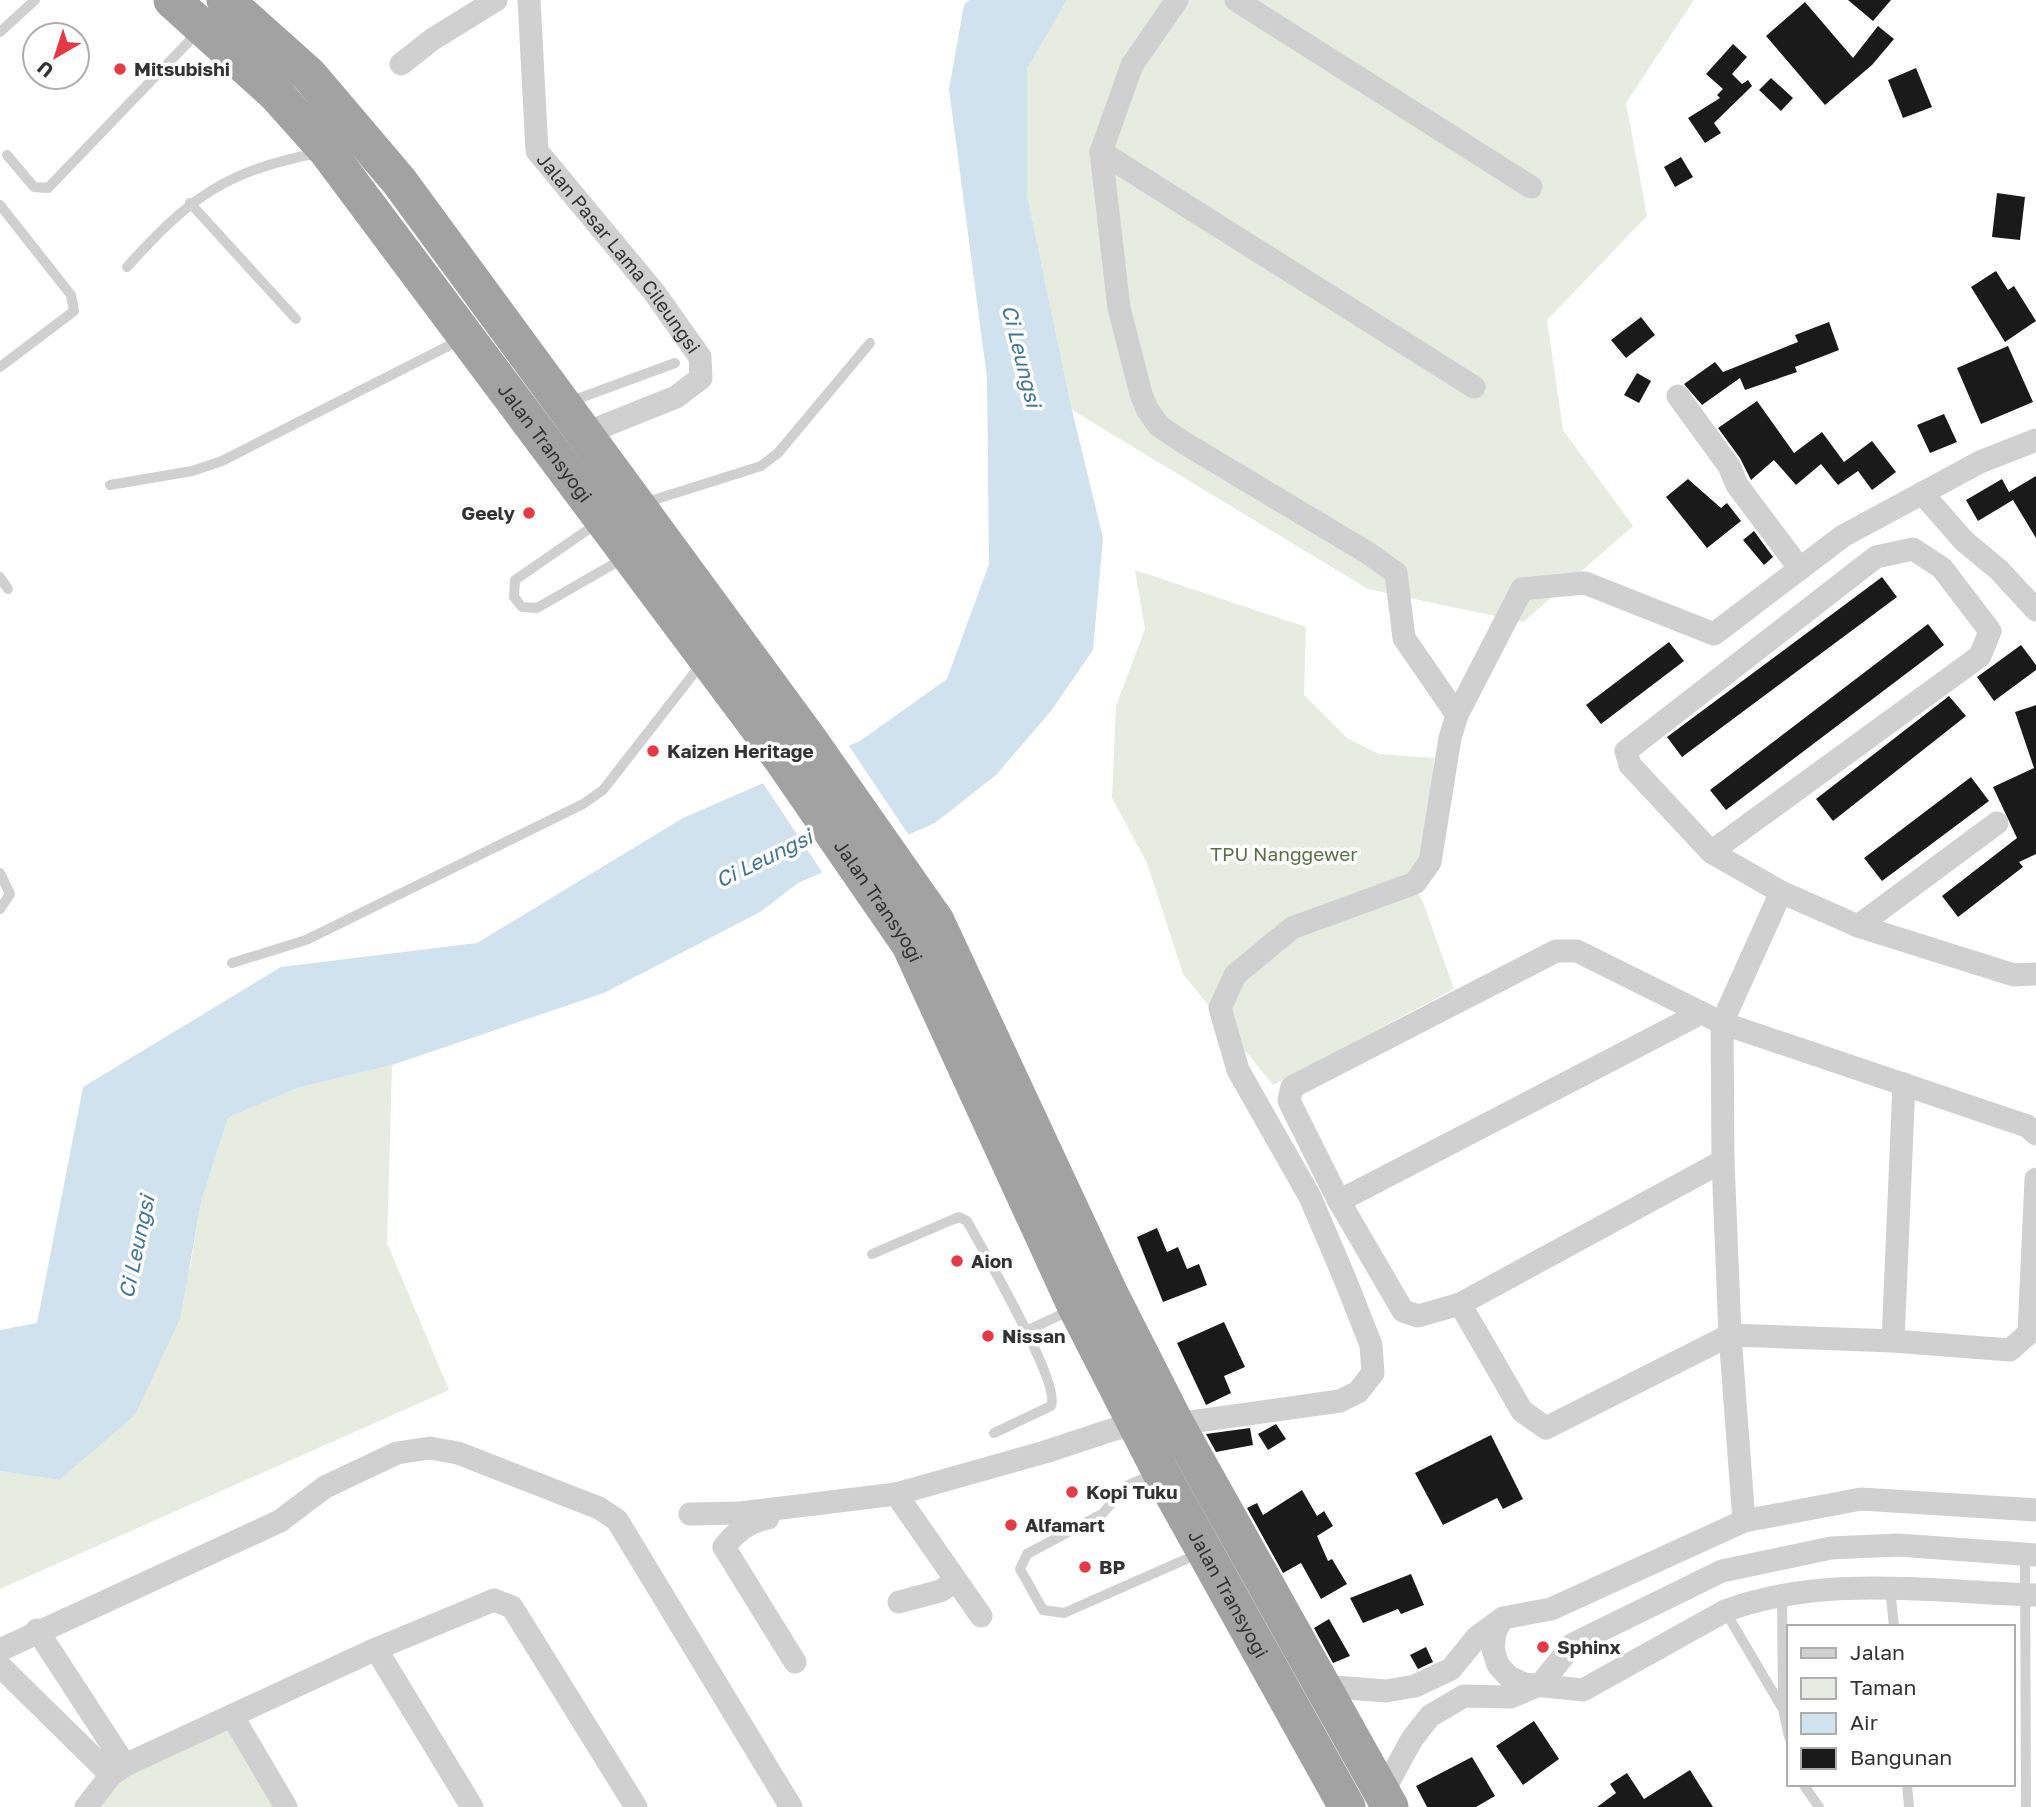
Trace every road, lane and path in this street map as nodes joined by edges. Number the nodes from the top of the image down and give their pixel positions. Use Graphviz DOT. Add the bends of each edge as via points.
graph roads {
  1 [pos="36,0"];
  2 [pos="172,0"];
  3 [pos="496,0"];
  4 [pos="529,0"];
  5 [pos="1177,0"];
  6 [pos="1236,0"];
  7 [pos="214,14"];
  8 [pos="0,32"];
  9 [pos="401,64"];
  10 [pos="327,151"];
  11 [pos="1101,152"];
  12 [pos="7,155"];
  13 [pos="1531,187"];
  14 [pos="190,203"];
  15 [pos="0,205"];
  16 [pos="127,267"];
  17 [pos="296,319"];
  18 [pos="466,337"];
  19 [pos="870,343"];
  20 [pos="675,363"];
  21 [pos="0,367"];
  22 [pos="1474,387"];
  23 [pos="1678,396"];
  24 [pos="565,404"];
  25 [pos="586,433"];
  26 [pos="2036,440"];
  27 [pos="110,485"];
  28 [pos="1922,492"];
  29 [pos="636,505"];
  30 [pos="589,530"];
  31 [pos="630,554"];
  32 [pos="1800,569"];
  33 [pos="0,577"];
  34 [pos="8,589"];
  35 [pos="2036,610"];
  36 [pos="706,658"];
  37 [pos="1457,715"];
  38 [pos="796,749"];
  39 [pos="1997,823"];
  40 [pos="1712,852"];
  41 [pos="0,873"];
  42 [pos="886,875"];
  43 [pos="1781,892"];
  44 [pos="0,909"];
  45 [pos="1858,926"];
  46 [pos="232,963"];
  47 [pos="2036,974"];
  48 [pos="1701,1013"];
  49 [pos="1722,1023"];
  50 [pos="1904,1084"];
  51 [pos="2036,1134"];
  52 [pos="1723,1161"];
  53 [pos="2036,1179"];
  54 [pos="1339,1201"];
  55 [pos="872,1254"];
  56 [pos="1460,1304"];
  57 [pos="1076,1307"];
  58 [pos="1026,1331"];
  59 [pos="1730,1335"];
  60 [pos="1893,1341"];
  61 [pos="1136,1422"];
  62 [pos="1176,1424"];
  63 [pos="994,1433"];
  64 [pos="1160,1471"];
  65 [pos="901,1500"];
  66 [pos="2036,1510"];
  67 [pos="690,1514"];
  68 [pos="1744,1521"];
  69 [pos="1206,1551"];
  70 [pos="2031,1555"];
  71 [pos="956,1581"];
  72 [pos="1596,1588"];
  73 [pos="1890,1588"];
  74 [pos="2029,1595"];
  75 [pos="1782,1597"];
  76 [pos="899,1602"];
  77 [pos="1725,1611"];
  78 [pos="981,1616"];
  79 [pos="1503,1618"];
  80 [pos="1611,1623"];
  81 [pos="1894,1625"];
  82 [pos="37,1630"];
  83 [pos="376,1649"];
  84 [pos="0,1650"];
  85 [pos="795,1662"];
  86 [pos="0,1666"];
  87 [pos="1541,1684"];
  88 [pos="1322,1686"];
  89 [pos="1415,1686"];
  90 [pos="1783,1709"];
  91 [pos="1430,1716"];
  92 [pos="233,1717"];
  93 [pos="1787,1728"];
  94 [pos="118,1770"];
  95 [pos="1804,1786"];
  96 [pos="1907,1786"];
  97 [pos="1386,1801"];
  98 [pos="86,1807"];
  99 [pos="286,1807"];
  100 [pos="472,1807"];
  101 [pos="636,1807"];
  102 [pos="791,1807"];
  103 [pos="1347,1807"];
  104 [pos="1819,1807"];
  105 [pos="1909,1807"];
  106 [pos="2026,1807"];
  1 -- 8 [label="lane"];
  2 -- 7 [label="highway, Jalan Transyogi"];
  3 -- 9 [label="street"];
  4 -- 25 [label="street, Jalan Pasar Lama Cileungsi" via="537,150 654,292 700,358 701,377 676,397"];
  5 -- 11 [label="street" via="1132,65"];
  6 -- 13 [label="street"];
  7 -- 10 [label="highway, Jalan Transyogi"];
  7 -- 12 [label="lane" via="48,188 34,187"];
  7 -- 24 [label="highway, Jalan Transyogi" via="309,75 399,181"];
  10 -- 14 [label="lane" via="256,169"];
  10 -- 18 [label="highway, Jalan Transyogi"];
  11 -- 22 [label="street"];
  11 -- 37 [label="street" via="1119,308 1147,409 1158,426 1396,573 1404,638"];
  14 -- 16 [label="lane"];
  14 -- 17 [label="lane"];
  15 -- 21 [label="lane" via="71,295 74,311"];
  18 -- 27 [label="lane" via="222,461"];
  18 -- 31 [label="highway, Jalan Transyogi"];
  19 -- 29 [label="lane" via="778,453 761,466"];
  20 -- 24 [label="lane"];
  23 -- 32 [label="street"];
  24 -- 25 [label="highway, Jalan Transyogi"];
  25 -- 29 [label="highway, Jalan Transyogi"];
  26 -- 28 [label="street"];
  28 -- 32 [label="street" via="1843,536"];
  28 -- 35 [label="street" via="1964,541 1999,569"];
  29 -- 38 [label="highway, Jalan Transyogi"];
  30 -- 31 [label="lane" via="515,580 514,597 522,607 537,608"];
  31 -- 36 [label="highway, Jalan Transyogi"];
  32 -- 37 [label="street" via="1714,634 1585,583 1522,589"];
  33 -- 34 [label="lane"];
  36 -- 38 [label="highway, Jalan Transyogi"];
  36 -- 46 [label="lane" via="603,790 583,804 306,940"];
  37 -- 62 [label="street" via="1430,862 1415,883 1292,928 1235,975 1220,1008 1238,1070 1310,1197 1340,1267 1371,1345 1373,1373 1358,1392 1340,1401"];
  38 -- 42 [label="highway, Jalan Transyogi"];
  39 -- 45 [label="street"];
  40 -- 40 [label="street" via="1630,765 1626,751 1876,557 1913,549 1942,568 1990,631 1980,656"];
  40 -- 43 [label="street"];
  41 -- 44 [label="lane" via="10,894"];
  42 -- 57 [label="highway, Jalan Transyogi" via="922,968"];
  42 -- 62 [label="highway, Jalan Transyogi" via="936,921 1109,1292"];
  43 -- 45 [label="street"];
  43 -- 49 [label="street"];
  45 -- 47 [label="street" via="2014,975"];
  48 -- 49 [label="street"];
  48 -- 54 [label="street"];
  48 -- 54 [label="street" via="1577,951 1556,951 1292,1087 1289,1100"];
  49 -- 50 [label="street"];
  49 -- 52 [label="street"];
  50 -- 51 [label="street" via="2028,1126"];
  50 -- 60 [label="street"];
  52 -- 56 [label="street"];
  52 -- 59 [label="street"];
  53 -- 60 [label="street" via="2029,1333 2025,1340 2002,1352"];
  54 -- 56 [label="street" via="1403,1311 1418,1316"];
  55 -- 58 [label="lane" via="954,1219 964,1219"];
  56 -- 59 [label="street" via="1522,1411 1546,1428"];
  57 -- 58 [label="lane"];
  57 -- 61 [label="highway, Jalan Transyogi"];
  58 -- 63 [label="lane" via="1054,1401"];
  59 -- 60 [label="street"];
  59 -- 68 [label="street"];
  61 -- 64 [label="highway, Jalan Transyogi"];
  61 -- 65 [label="street"];
  62 -- 88 [label="highway, Jalan Transyogi"];
  64 -- 69 [label="highway, Jalan Transyogi"];
  64 -- 69 [label="lane" via="1128,1485 1102,1514 1027,1554 1020,1569 1043,1610 1064,1613"];
  65 -- 67 [label="street"];
  65 -- 71 [label="street"];
  65 -- 85 [label="street" via="756,1520 736,1532 724,1547"];
  66 -- 68 [label="street" via="1861,1499"];
  68 -- 72 [label="street"];
  69 -- 103 [label="highway, Jalan Transyogi"];
  70 -- 74 [label="lane"];
  70 -- 80 [label="street" via="1898,1545 1831,1548 1722,1571"];
  71 -- 76 [label="street" via="940,1591"];
  71 -- 78 [label="street"];
  72 -- 79 [label="street" via="1551,1609"];
  72 -- 80 [label="street"];
  73 -- 74 [label="street"];
  73 -- 75 [label="street" via="1841,1588"];
  73 -- 81 [label="lane"];
  74 -- 106 [label="lane"];
  75 -- 77 [label="street"];
  75 -- 90 [label="lane"];
  77 -- 87 [label="street" via="1583,1690"];
  77 -- 90 [label="lane"];
  79 -- 87 [label="street" via="1493,1649 1498,1665 1524,1684"];
  79 -- 89 [label="street" via="1477,1637 1451,1669"];
  80 -- 87 [label="street" via="1573,1644"];
  82 -- 84 [label="street"];
  82 -- 94 [label="street"];
  82 -- 102 [label="street" via="280,1521 325,1487 397,1453 430,1448 458,1453 598,1508 617,1520"];
  83 -- 92 [label="street"];
  83 -- 100 [label="street"];
  83 -- 101 [label="street" via="494,1601 512,1607"];
  86 -- 94 [label="street"];
  87 -- 91 [label="street" via="1511,1698 1464,1696"];
  88 -- 89 [label="street" via="1386,1691"];
  88 -- 97 [label="highway, Jalan Transyogi"];
  89 -- 91 [label="street"];
  90 -- 93 [label="lane"];
  91 -- 97 [label="street" via="1412,1739"];
  92 -- 94 [label="street"];
  92 -- 99 [label="street"];
  94 -- 98 [label="street"];
  95 -- 104 [label="lane"];
  96 -- 105 [label="lane"];
}
